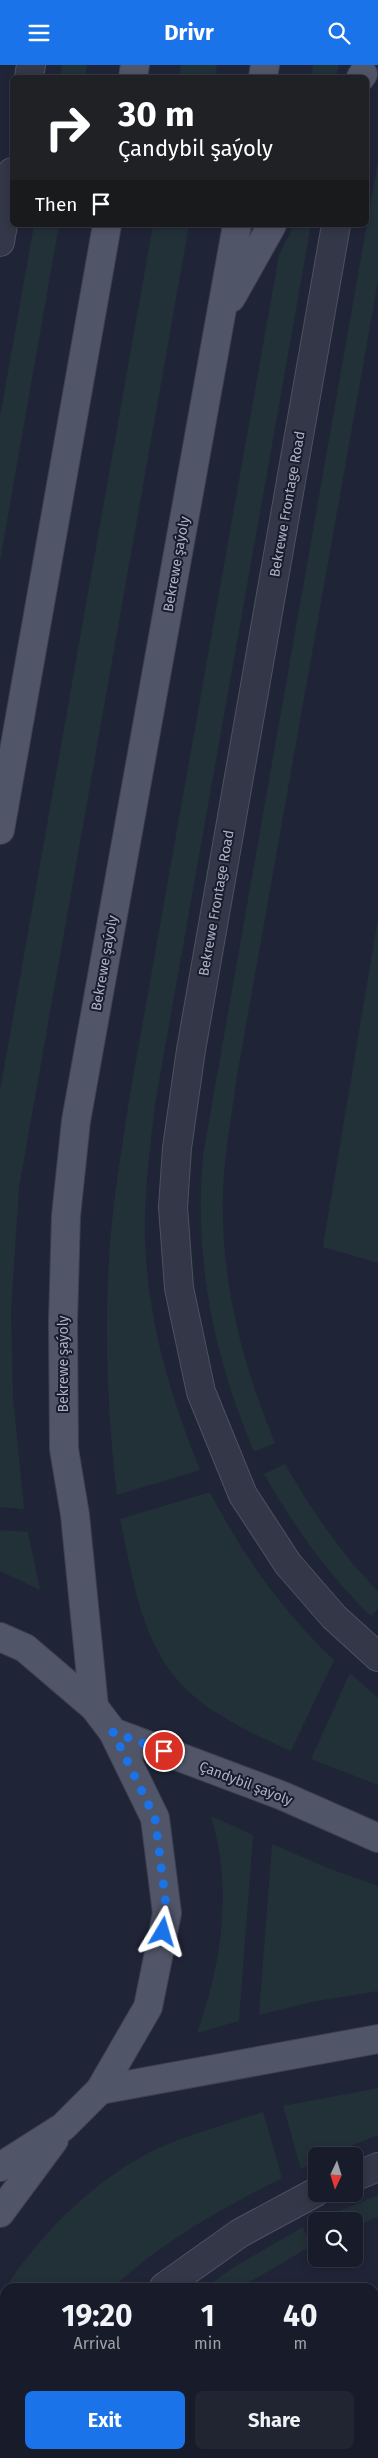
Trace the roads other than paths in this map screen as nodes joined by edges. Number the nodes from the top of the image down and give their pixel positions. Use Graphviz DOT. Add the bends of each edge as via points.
graph roads {
  1 [pos="10,184"];
  2 [pos="107,227"];
  3 [pos="237,227"];
  4 [pos="271,227"];
  5 [pos="336,227"];
  6 [pos="0,242"];
  7 [pos="220,319"];
  8 [pos="5,772"];
  9 [pos="0,830"];
  10 [pos="0,1637"];
  11 [pos="378,1657"];
  12 [pos="94,1707"];
  13 [pos="113,1732"];
  14 [pos="378,1838"];
  15 [pos="378,2039"];
  16 [pos="100,2090"];
  17 [pos="64,2127"];
  18 [pos="0,2167"];
  19 [pos="378,2167"];
  20 [pos="363,2173"];
  21 [pos="308,2196"];
  22 [pos="0,2213"];
  23 [pos="170,2283"];
  1 -- 6 [label="street"];
  2 -- 8 [label="main road"];
  3 -- 7 [label="main road, Bekrewe şaýoly"];
  4 -- 7 [label="main road"];
  5 -- 11 [label="street, Bekrewe Frontage Road" via="192,1040 177,1148 173,1207 179,1288 201,1392 243,1495 288,1564 334,1617"];
  7 -- 12 [label="main road, Bekrewe şaýoly" via="76,1121 66,1216 64,1449 75,1515"];
  8 -- 9 [label="main road"];
  10 -- 12 [label="main road" via="25,1648"];
  12 -- 13 [label="main road"];
  13 -- 14 [label="main road, Çandybil şaýoly" via="283,1796"];
  13 -- 16 [label="main road" via="155,1818 167,1913 148,2007"];
  15 -- 16 [label="main road"];
  16 -- 17 [label="main road"];
  17 -- 18 [label="main road"];
  17 -- 22 [label="main road"];
  19 -- 20 [label="street"];
  21 -- 23 [label="street" via="240,2233"];
}
